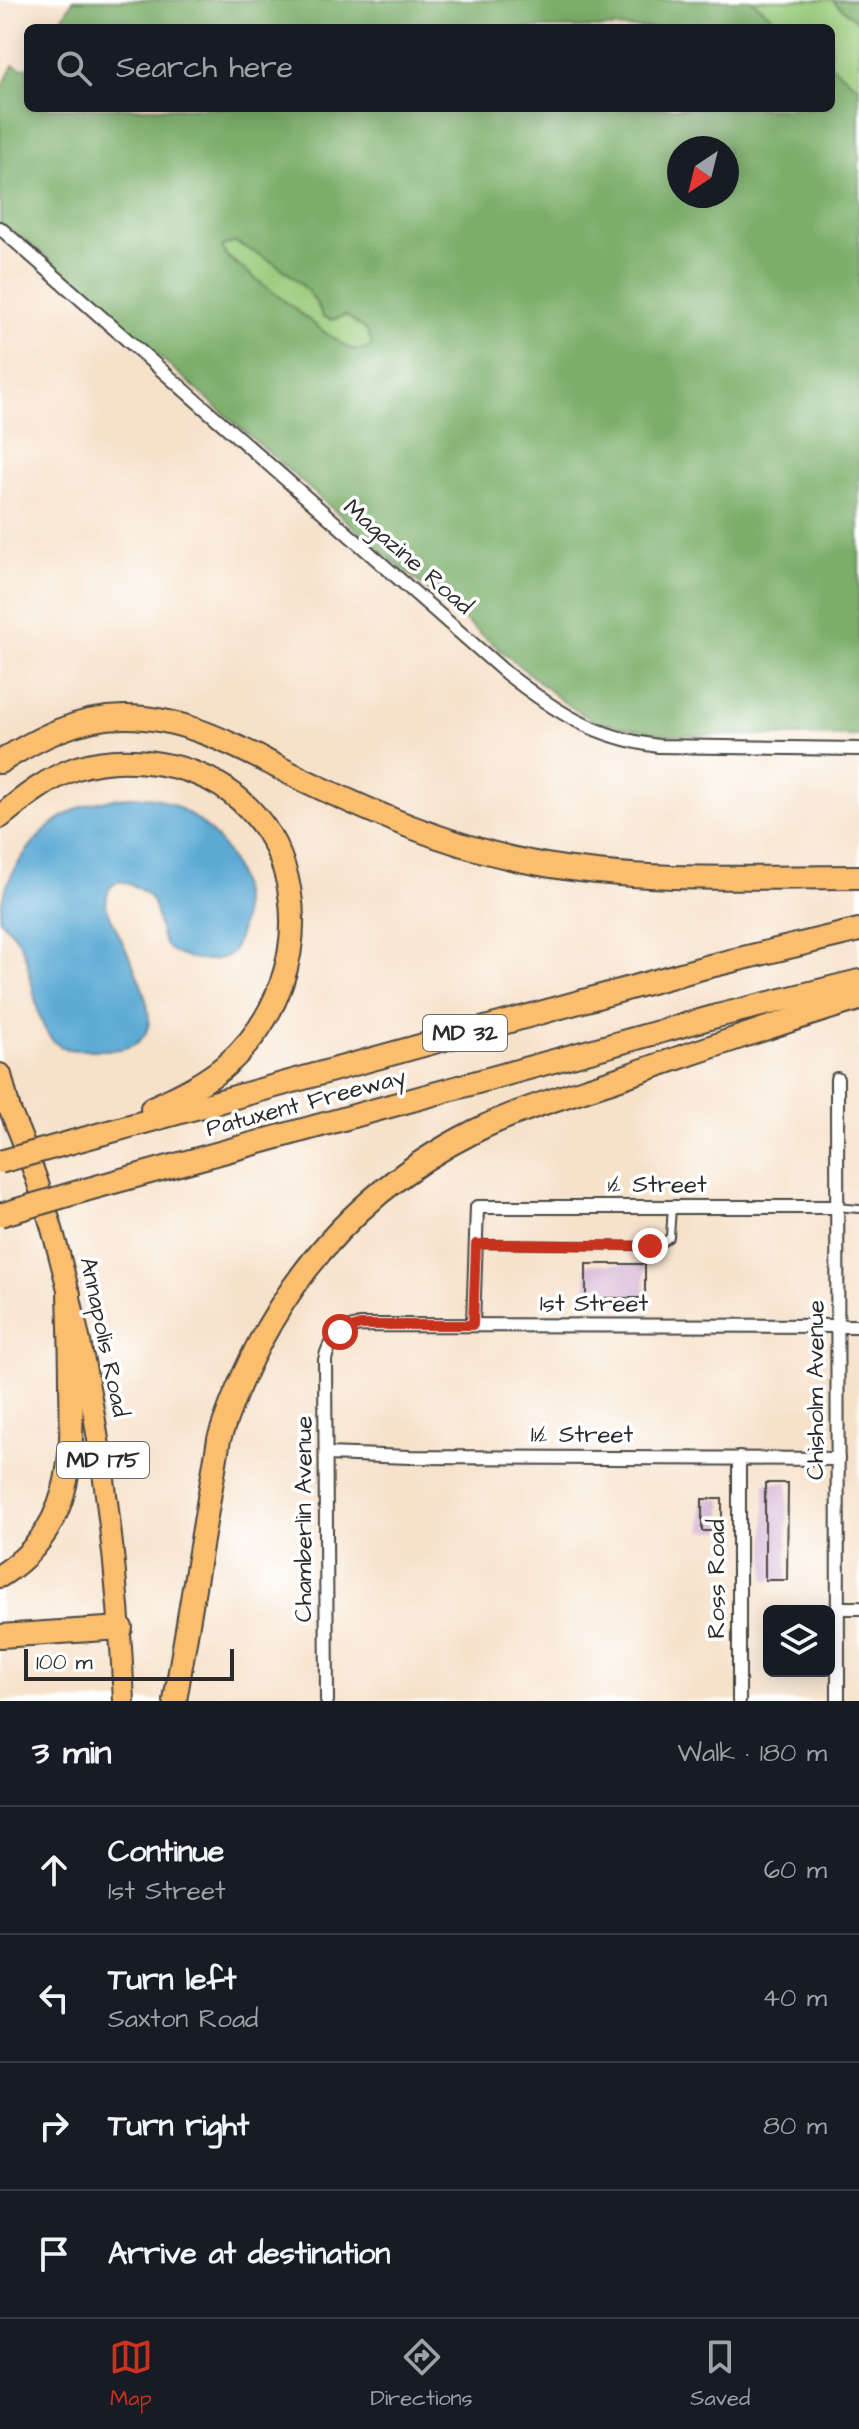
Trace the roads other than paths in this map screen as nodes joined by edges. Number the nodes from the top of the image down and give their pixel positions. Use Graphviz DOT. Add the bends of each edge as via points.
graph roads {
  1 [pos="0,228"];
  2 [pos="28,744"];
  3 [pos="859,749"];
  4 [pos="0,762"];
  5 [pos="0,768"];
  6 [pos="4,815"];
  7 [pos="859,877"];
  8 [pos="859,930"];
  9 [pos="859,981"];
  10 [pos="859,999"];
  11 [pos="0,1075"];
  12 [pos="837,1079"];
  13 [pos="4,1098"];
  14 [pos="83,1139"];
  15 [pos="0,1162"];
  16 [pos="672,1207"];
  17 [pos="836,1207"];
  18 [pos="859,1209"];
  19 [pos="0,1215"];
  20 [pos="476,1244"];
  21 [pos="69,1294"];
  22 [pos="473,1325"];
  23 [pos="838,1326"];
  24 [pos="859,1326"];
  25 [pos="332,1339"];
  26 [pos="326,1454"];
  27 [pos="739,1458"];
  28 [pos="838,1459"];
  29 [pos="0,1576"];
  30 [pos="838,1608"];
  31 [pos="859,1608"];
  32 [pos="121,1628"];
  33 [pos="0,1636"];
  34 [pos="124,1701"];
  35 [pos="175,1701"];
  36 [pos="327,1701"];
  37 [pos="739,1701"];
  38 [pos="838,1701"];
  1 -- 3 [label="street, Magazine Road" via="506,673 568,719 625,742 658,746"];
  2 -- 4 [label="highway"];
  2 -- 5 [label="highway"];
  2 -- 7 [label="highway" via="87,721 150,718 202,732 396,821 512,858 634,876"];
  6 -- 14 [label="highway" via="50,780 102,762 146,761 184,769 217,784 255,817 284,867 291,895 294,925 286,975 276,1003 251,1039 202,1082"];
  8 -- 14 [label="highway, Patuxent Freeway / MD 32" via="706,967"];
  9 -- 19 [label="highway, Patuxent Freeway / MD 32, bridge"];
  10 -- 35 [label="highway" via="477,1130 402,1175 344,1224 288,1291 230,1406 219,1439"];
  11 -- 13 [label="highway"];
  12 -- 17 [label="street, Chisholm Avenue"];
  13 -- 21 [label="main road, Annapolis Road / MD 175" via="34,1169"];
  14 -- 15 [label="highway, Patuxent Freeway / MD 32, bridge"];
  16 -- 17 [label="street, ½ Street"];
  16 -- 20 [label="lane" via="670,1237 650,1246"];
  16 -- 20 [label="street, ½ Street" via="477,1207"];
  17 -- 18 [label="lane"];
  17 -- 23 [label="street, Chisholm Avenue"];
  20 -- 22 [label="street"];
  21 -- 29 [label="highway" via="70,1469 51,1523"];
  21 -- 32 [label="main road, Annapolis Road / MD 175" via="100,1441"];
  22 -- 23 [label="street, 1st Street"];
  22 -- 25 [label="street, 1st Street" via="360,1325"];
  23 -- 24 [label="street, 1st Street"];
  23 -- 28 [label="street, Chisholm Avenue"];
  25 -- 26 [label="street, Chamberlin Avenue" via="325,1360"];
  26 -- 27 [label="street, 1½ Street"];
  26 -- 36 [label="street, Chamberlin Avenue"];
  27 -- 28 [label="street, 1½ Street"];
  27 -- 37 [label="street, Ross Road"];
  28 -- 30 [label="street, Chisholm Avenue"];
  30 -- 31 [label="street"];
  30 -- 38 [label="street, Chisholm Avenue"];
  32 -- 33 [label="highway"];
  32 -- 34 [label="main road, Annapolis Road / MD 175"];
}
